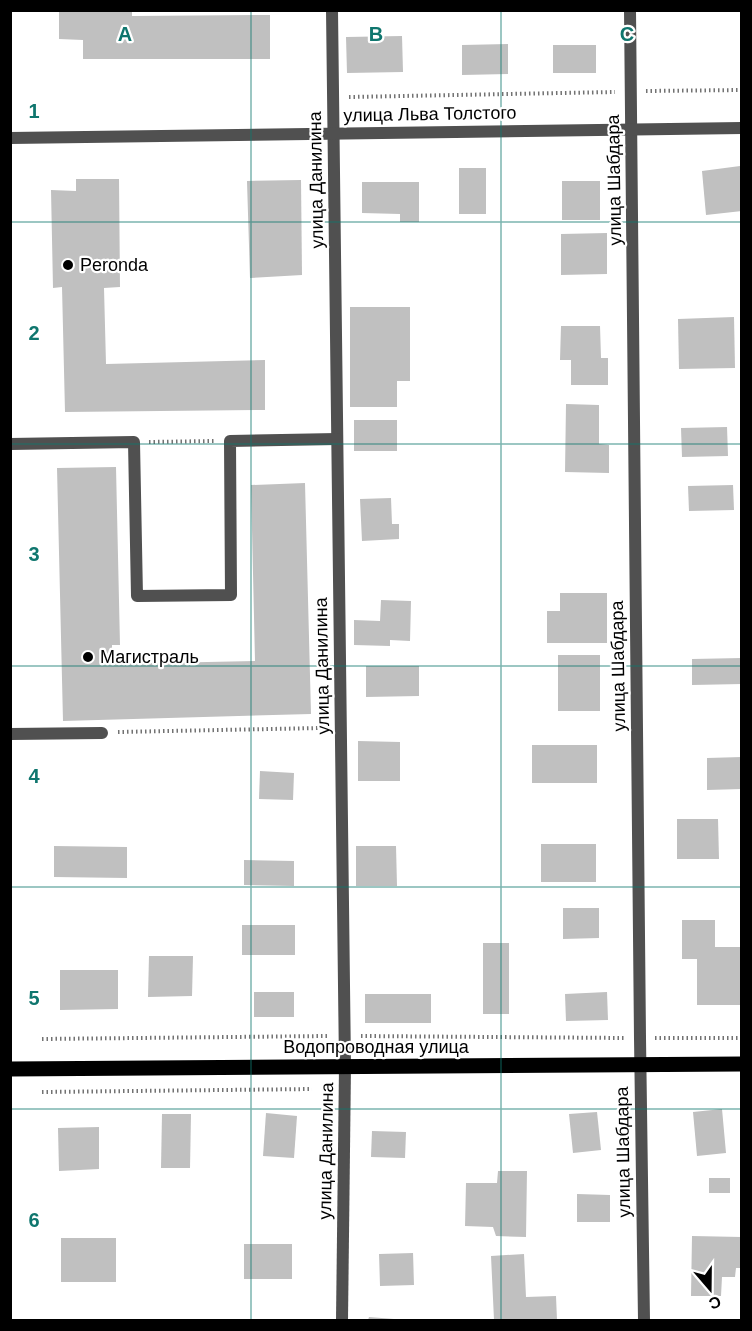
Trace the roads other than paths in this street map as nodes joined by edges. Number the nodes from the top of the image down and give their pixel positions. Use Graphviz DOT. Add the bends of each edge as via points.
graph roads {
  1 [pos="332,10"];
  2 [pos="630,10"];
  3 [pos="741,128"];
  4 [pos="631,129"];
  5 [pos="333,133"];
  6 [pos="10,138"];
  7 [pos="337,439"];
  8 [pos="10,444"];
  9 [pos="102,733"];
  10 [pos="10,735"];
  11 [pos="640,1064"];
  12 [pos="741,1064"];
  13 [pos="345,1066"];
  14 [pos="10,1069"];
  15 [pos="342,1320"];
  16 [pos="644,1320"];
  1 -- 5 [label="street, улица Данилина"];
  2 -- 4 [label="street, улица Шабдара"];
  3 -- 4 [label="street, улица Льва Толстого"];
  4 -- 5 [label="street, улица Льва Толстого"];
  4 -- 11 [label="street, улица Шабдара"];
  5 -- 6 [label="street, улица Льва Толстого"];
  5 -- 7 [label="street, улица Данилина"];
  7 -- 8 [label="street" via="230,441 231,595 137,596 135,442"];
  7 -- 13 [label="street, улица Данилина"];
  9 -- 10 [label="street"];
  11 -- 12 [label="main road, Водопроводная улица"];
  11 -- 13 [label="main road, Водопроводная улица"];
  11 -- 16 [label="street, улица Шабдара"];
  13 -- 14 [label="main road, Водопроводная улица"];
  13 -- 15 [label="street, улица Данилина"];
}
